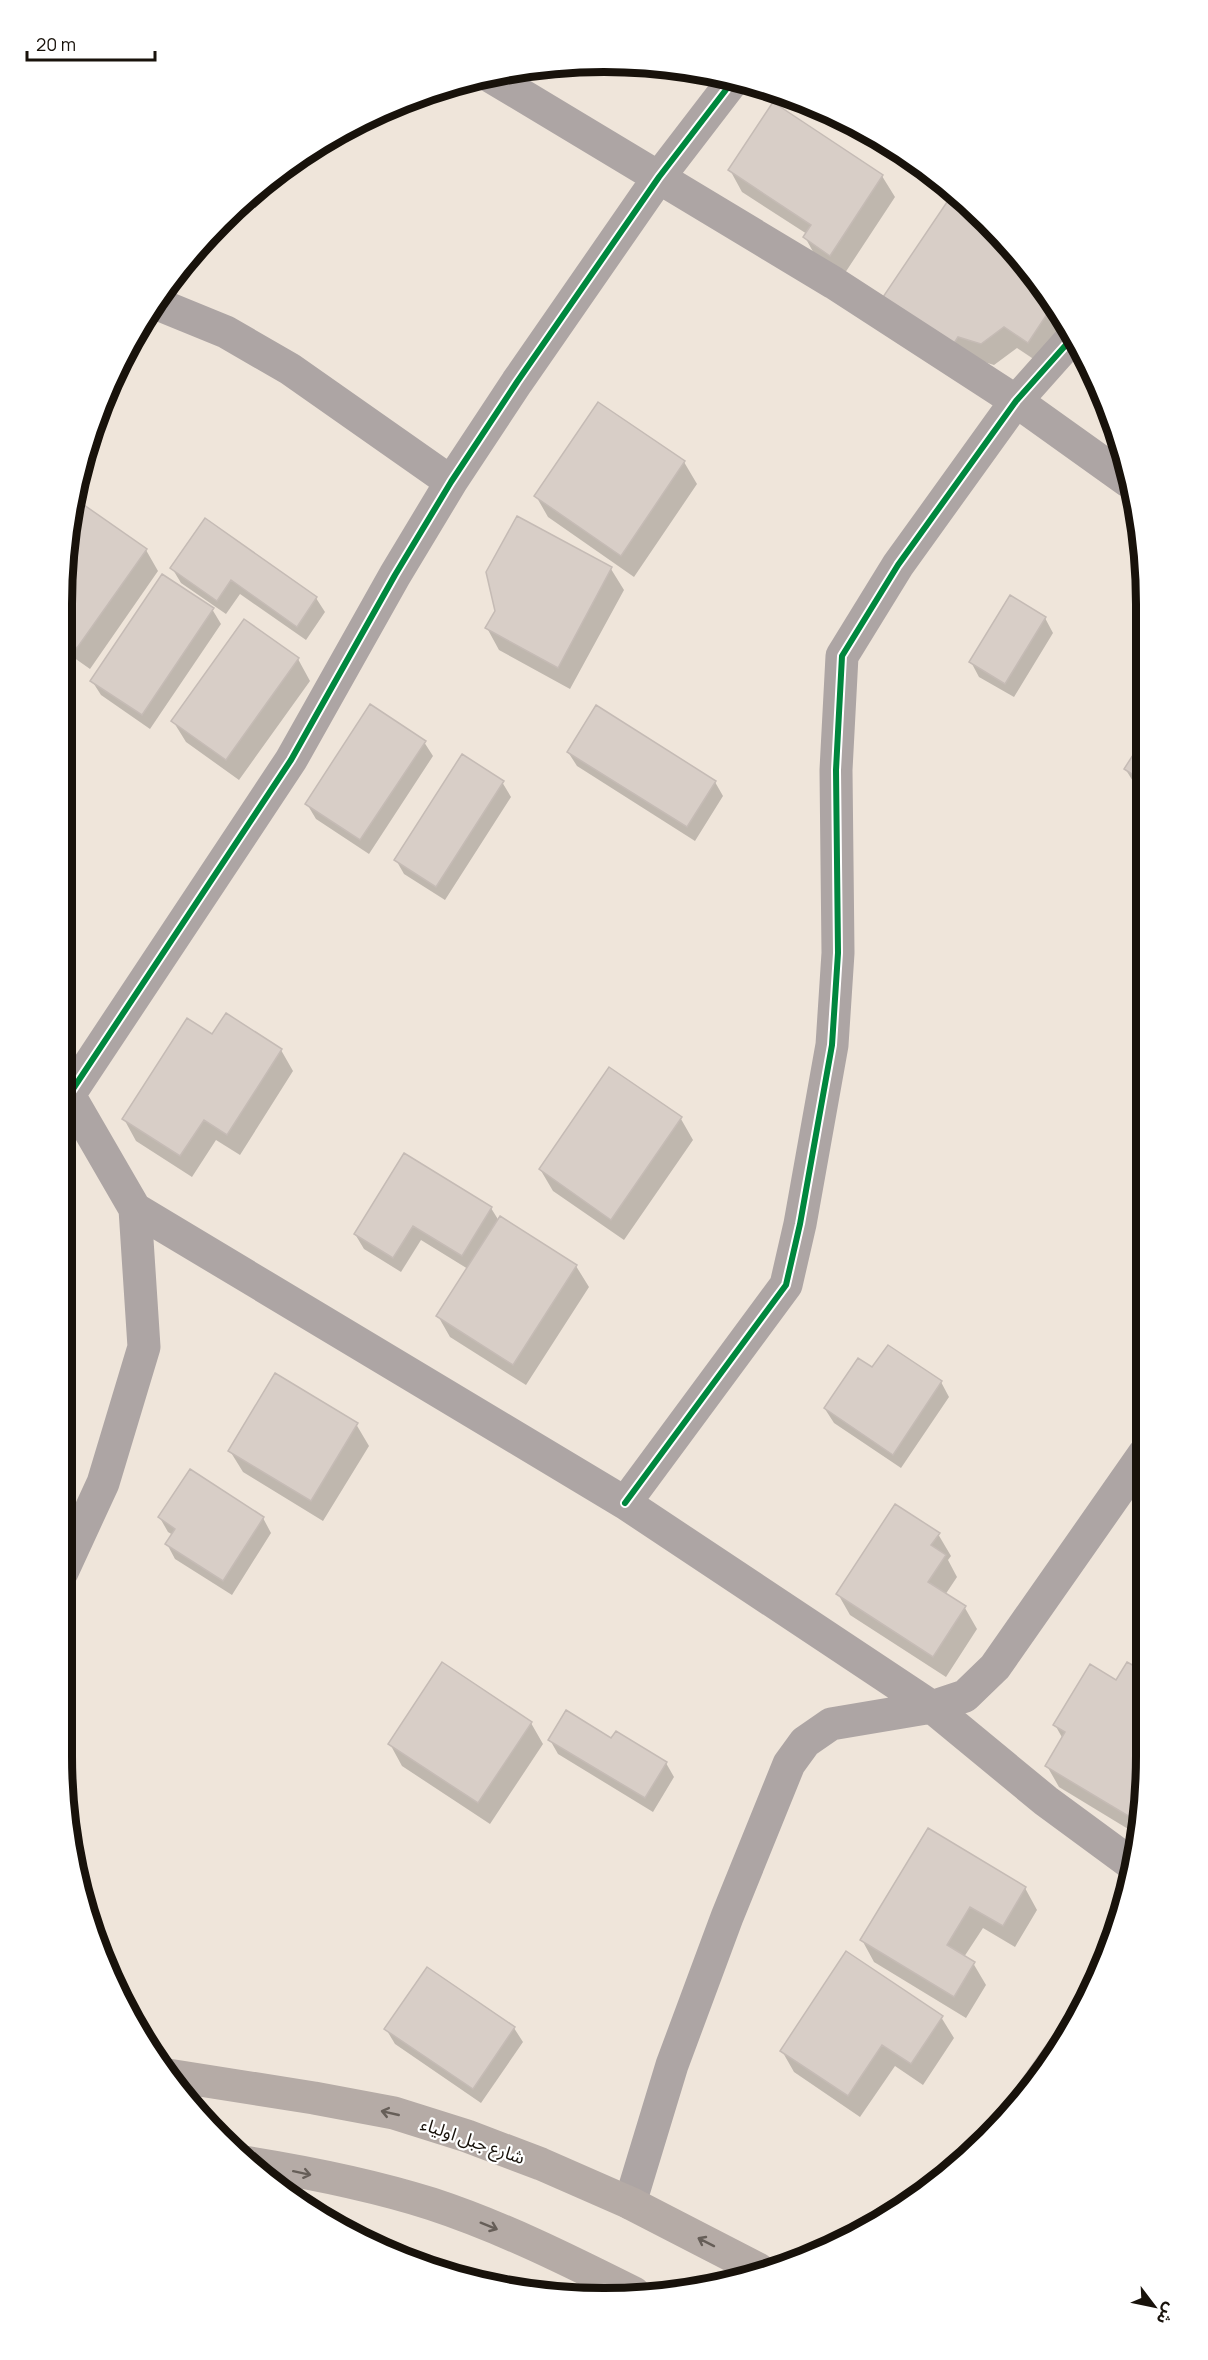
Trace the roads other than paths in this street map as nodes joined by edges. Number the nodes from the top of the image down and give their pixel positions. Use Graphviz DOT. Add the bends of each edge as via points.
graph roads {
  1 [pos="500,82"];
  2 [pos="728,87"];
  3 [pos="659,177"];
  4 [pos="163,306"];
  5 [pos="1068,343"];
  6 [pos="1016,401"];
  7 [pos="1120,475"];
  8 [pos="451,482"];
  9 [pos="72,1084"];
  10 [pos="72,1103"];
  11 [pos="135,1209"];
  12 [pos="1136,1465"];
  13 [pos="625,1503"];
  14 [pos="72,1550"];
  15 [pos="932,1707"];
  16 [pos="1126,1860"];
  17 [pos="177,2073"];
  18 [pos="180,2077"];
  19 [pos="245,2088"];
  20 [pos="266,2166"];
  21 [pos="630,2203"];
  22 [pos="753,2267"];
  23 [pos="623,2287"];
  1 -- 3 [label="street"];
  2 -- 3 [label="street"];
  3 -- 6 [label="street" via="834,283"];
  3 -- 8 [label="street"];
  4 -- 8 [label="street" via="226,333 290,369"];
  5 -- 6 [label="street"];
  6 -- 7 [label="street"];
  6 -- 13 [label="street" via="898,565 842,656 836,770 838,953 832,1045 786,1285"];
  8 -- 9 [label="street" via="291,760"];
  10 -- 11 [label="street"];
  11 -- 13 [label="street"];
  11 -- 14 [label="street" via="144,1347 103,1483"];
  12 -- 15 [label="street" via="995,1667 965,1696"];
  13 -- 15 [label="street"];
  15 -- 16 [label="street" via="1046,1801"];
  15 -- 21 [label="street" via="831,1724 805,1742 789,1764 672,2065"];
  17 -- 19 [label="street"];
  18 -- 19 [label="highway, شارع جبل اولياء"];
  21 -- 19 [label="highway, شارع جبل اولياء, one-way" via="541,2164 394,2113"];
  20 -- 23 [label="highway, one-way" via="432,2204 549,2251"];
  22 -- 21 [label="highway, شارع جبل اولياء, one-way"];
}
